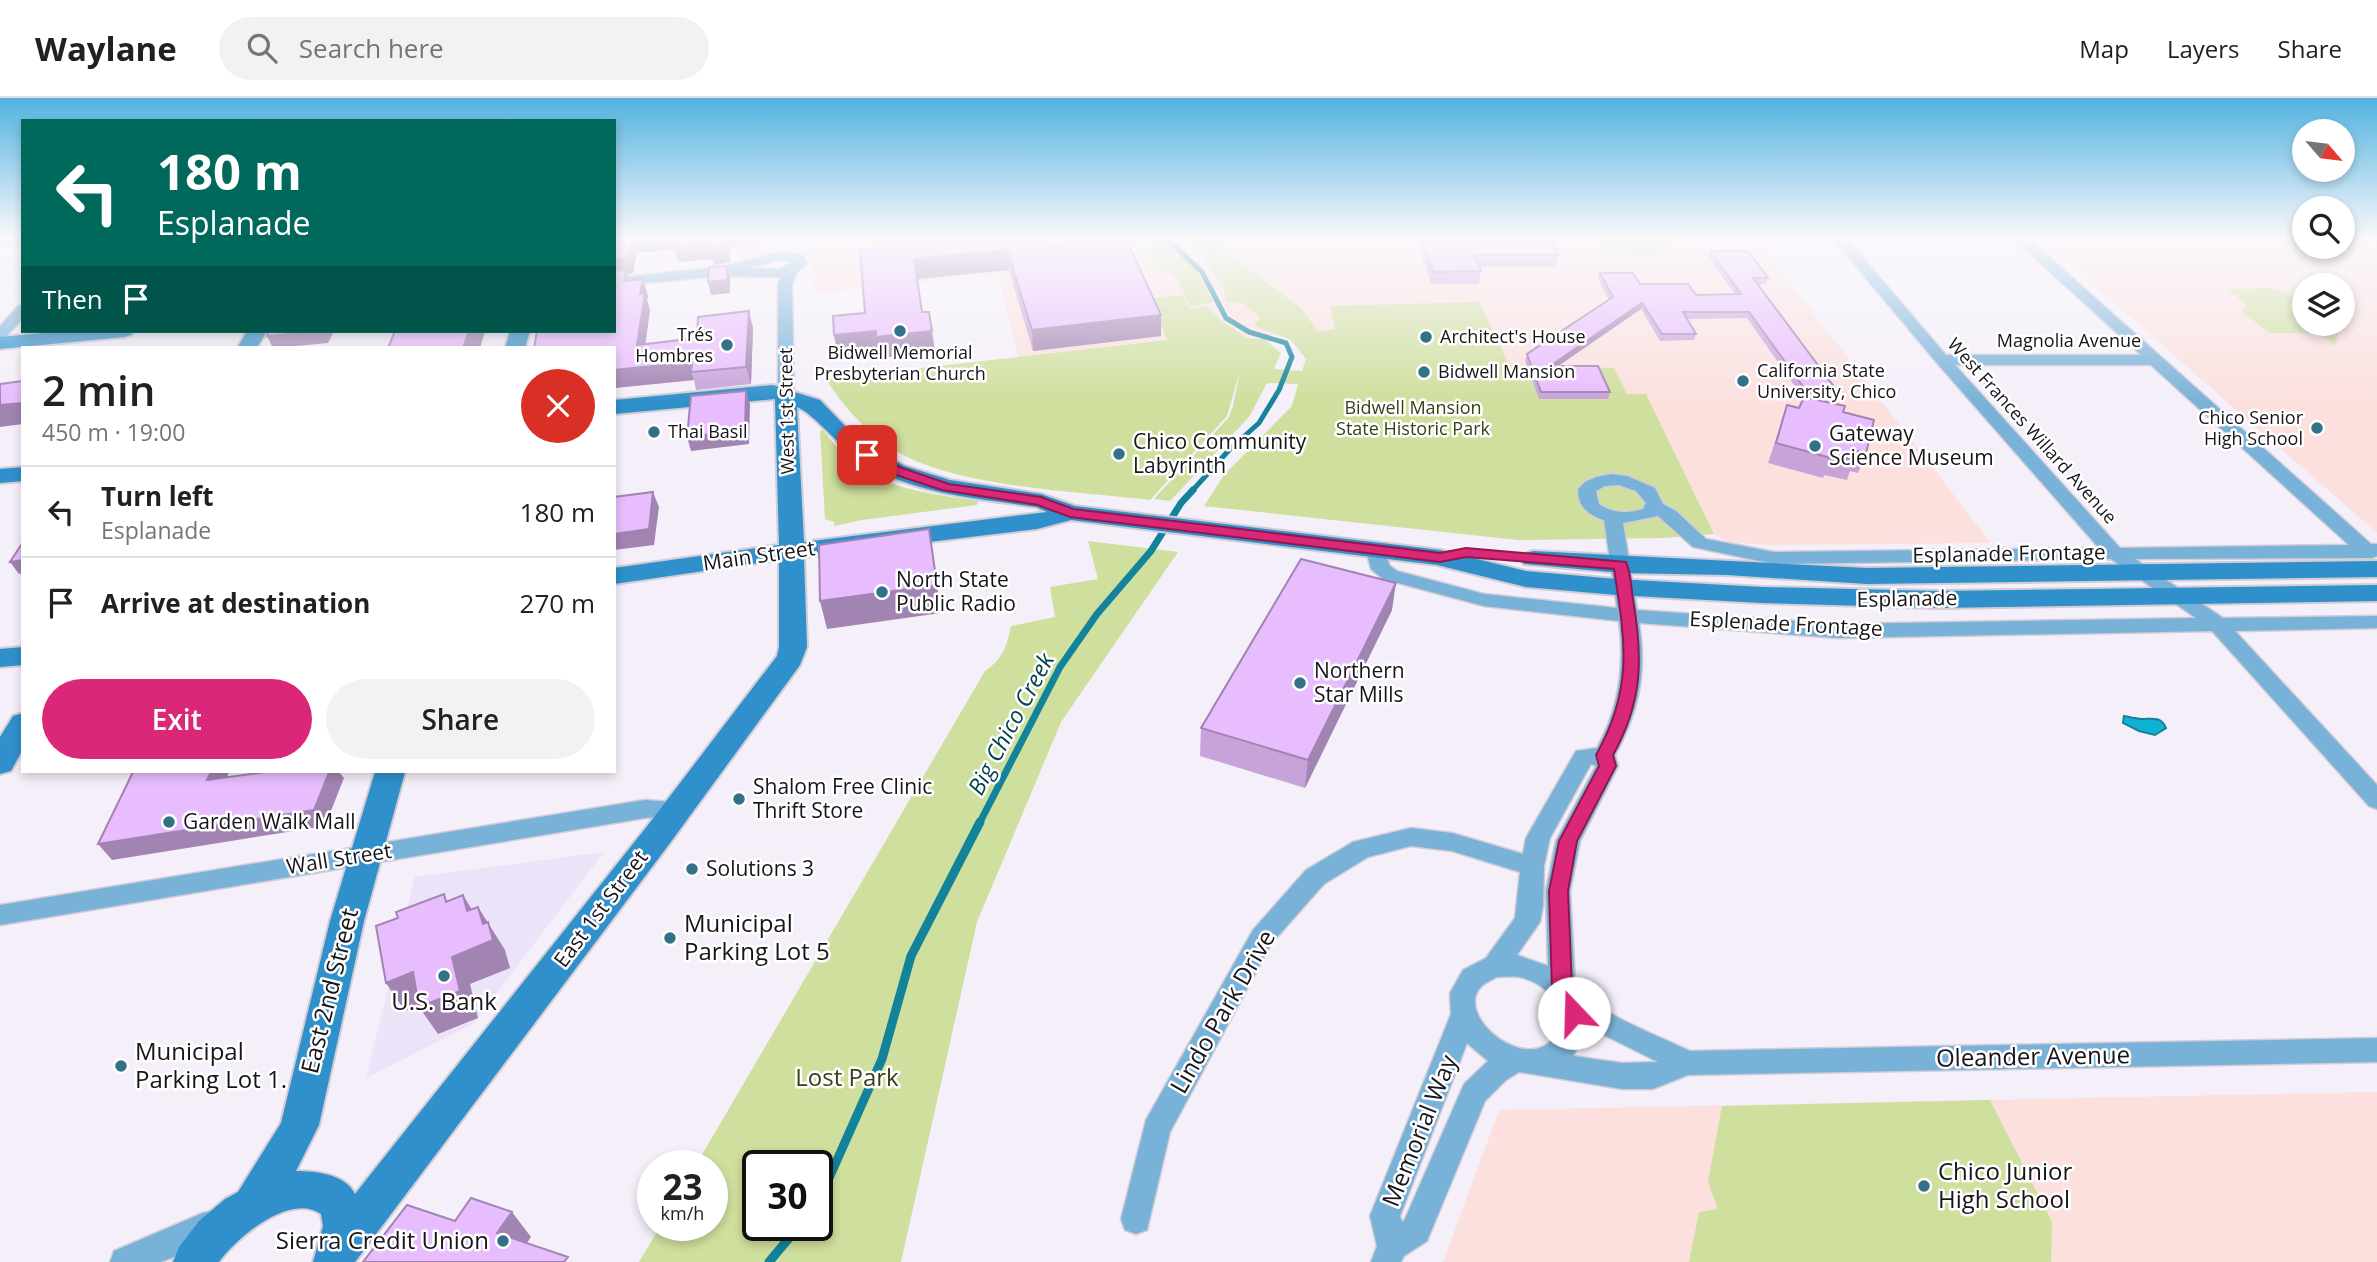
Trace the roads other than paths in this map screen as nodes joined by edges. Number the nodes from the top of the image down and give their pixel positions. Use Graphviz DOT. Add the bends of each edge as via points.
graph roads {
  1 [pos="785,293"];
  2 [pos="1886,293"];
  3 [pos="2081,293"];
  4 [pos="21,311"];
  5 [pos="103,333"];
  6 [pos="0,335"];
  7 [pos="0,343"];
  8 [pos="1942,360"];
  9 [pos="2155,360"];
  10 [pos="786,395"];
  11 [pos="616,407"];
  12 [pos="21,474"];
  13 [pos="0,476"];
  14 [pos="1655,507"];
  15 [pos="1070,513"];
  16 [pos="1613,517"];
  17 [pos="1375,550"];
  18 [pos="792,551"];
  19 [pos="2114,553"];
  20 [pos="2374,555"];
  21 [pos="2142,572"];
  22 [pos="616,576"];
  23 [pos="1622,576"];
  24 [pos="2377,593"];
  25 [pos="2176,596"];
  26 [pos="1629,616"];
  27 [pos="2377,622"];
  28 [pos="2216,623"];
  29 [pos="21,656"];
  30 [pos="0,659"];
  31 [pos="21,726"];
  32 [pos="1604,755"];
  33 [pos="0,762"];
  34 [pos="390,773"];
  35 [pos="2377,800"];
  36 [pos="677,809"];
  37 [pos="367,855"];
  38 [pos="1532,866"];
  39 [pos="0,915"];
  40 [pos="1494,967"];
  41 [pos="1567,996"];
  42 [pos="1464,1016"];
  43 [pos="2377,1050"];
  44 [pos="1527,1061"];
  45 [pos="1688,1063"];
  46 [pos="238,1213"];
  47 [pos="1136,1219"];
  48 [pos="338,1252"];
  49 [pos="1389,1254"];
  50 [pos="125,1262"];
  51 [pos="194,1262"];
  1 -- 10 [label="street, West 1st Street"];
  2 -- 8 [label="street, West Frances Willard Avenue"];
  3 -- 9 [label="street"];
  4 -- 6 [label="street"];
  5 -- 7 [label="main road"];
  8 -- 9 [label="street, Magnolia Avenue"];
  8 -- 19 [label="street, West Frances Willard Avenue"];
  9 -- 20 [label="street"];
  10 -- 11 [label="main road" via="758,391"];
  10 -- 15 [label="main road, Esplanade" via="812,405 867,455 897,471 947,487 1041,501"];
  10 -- 18 [label="main road, West 1st Street"];
  12 -- 13 [label="main road"];
  14 -- 16 [label="street" via="1635,519"];
  14 -- 16 [label="street, Esplanade Frontage" via="1649,492 1632,482 1610,479 1592,484 1587,502"];
  14 -- 19 [label="street, Esplanade Frontage" via="1705,545 1774,558"];
  15 -- 17 [label="main road, Esplanade"];
  15 -- 18 [label="main road, Main Street" via="1037,522"];
  16 -- 23 [label="street"];
  17 -- 23 [label="main road, Esplanade" via="1440,558 1472,569"];
  17 -- 26 [label="street, Esplenade Frontage" via="1381,569 1405,580 1484,600"];
  18 -- 22 [label="main road, Main Street"];
  18 -- 36 [label="main road, East 1st Street" via="790,658"];
  19 -- 20 [label="street, Esplanade Frontage"];
  19 -- 21 [label="street, West Frances Willard Avenue"];
  20 -- 21 [label="main road, Esplanade"];
  21 -- 23 [label="main road, Esplanade" via="1867,576 1727,567"];
  21 -- 25 [label="street, West Frances Willard Avenue"];
  23 -- 25 [label="main road, Esplanade" via="1836,600"];
  23 -- 26 [label="street"];
  24 -- 25 [label="main road, Esplanade"];
  25 -- 28 [label="street, West Frances Willard Avenue"];
  26 -- 28 [label="street, Esplenade Frontage" via="1839,631"];
  26 -- 32 [label="street" via="1632,682"];
  27 -- 28 [label="street"];
  28 -- 35 [label="street, West Frances Willard Avenue"];
  29 -- 30 [label="main road"];
  31 -- 33 [label="main road"];
  32 -- 38 [label="street" via="1584,757 1538,838"];
  32 -- 41 [label="street" via="1607,766 1568,841 1558,891"];
  34 -- 37 [label="main road, East 2nd Street"];
  36 -- 37 [label="street, Wall Street" via="645,809"];
  36 -- 48 [label="main road, East 1st Street"];
  37 -- 39 [label="street, Wall Street"];
  37 -- 46 [label="main road, East 2nd Street" via="346,921 300,1125 291,1144"];
  38 -- 40 [label="street" via="1527,922"];
  38 -- 47 [label="street, Lindo Park Drive" via="1452,842 1411,837 1361,849 1315,877 1262,937 1156,1129"];
  40 -- 41 [label="street" via="1518,966 1538,972"];
  40 -- 42 [label="street" via="1471,981 1464,994"];
  41 -- 44 [label="street" via="1574,1029 1569,1043 1558,1054"];
  41 -- 45 [label="street, Oleander Avenue" via="1599,1020"];
  42 -- 44 [label="street" via="1476,1038 1490,1050"];
  42 -- 49 [label="street, Memorial Way" via="1385,1216"];
  43 -- 45 [label="street, Oleander Avenue"];
  44 -- 45 [label="street, Oleander Avenue" via="1622,1076 1653,1076"];
  44 -- 49 [label="street, Memorial Way" via="1496,1071 1474,1093 1416,1230"];
  46 -- 48 [label="main road" via="279,1192 303,1188 324,1192 338,1204 345,1221"];
  46 -- 50 [label="street"];
  46 -- 51 [label="main road, East 2nd Street" via="207,1241"];
}
